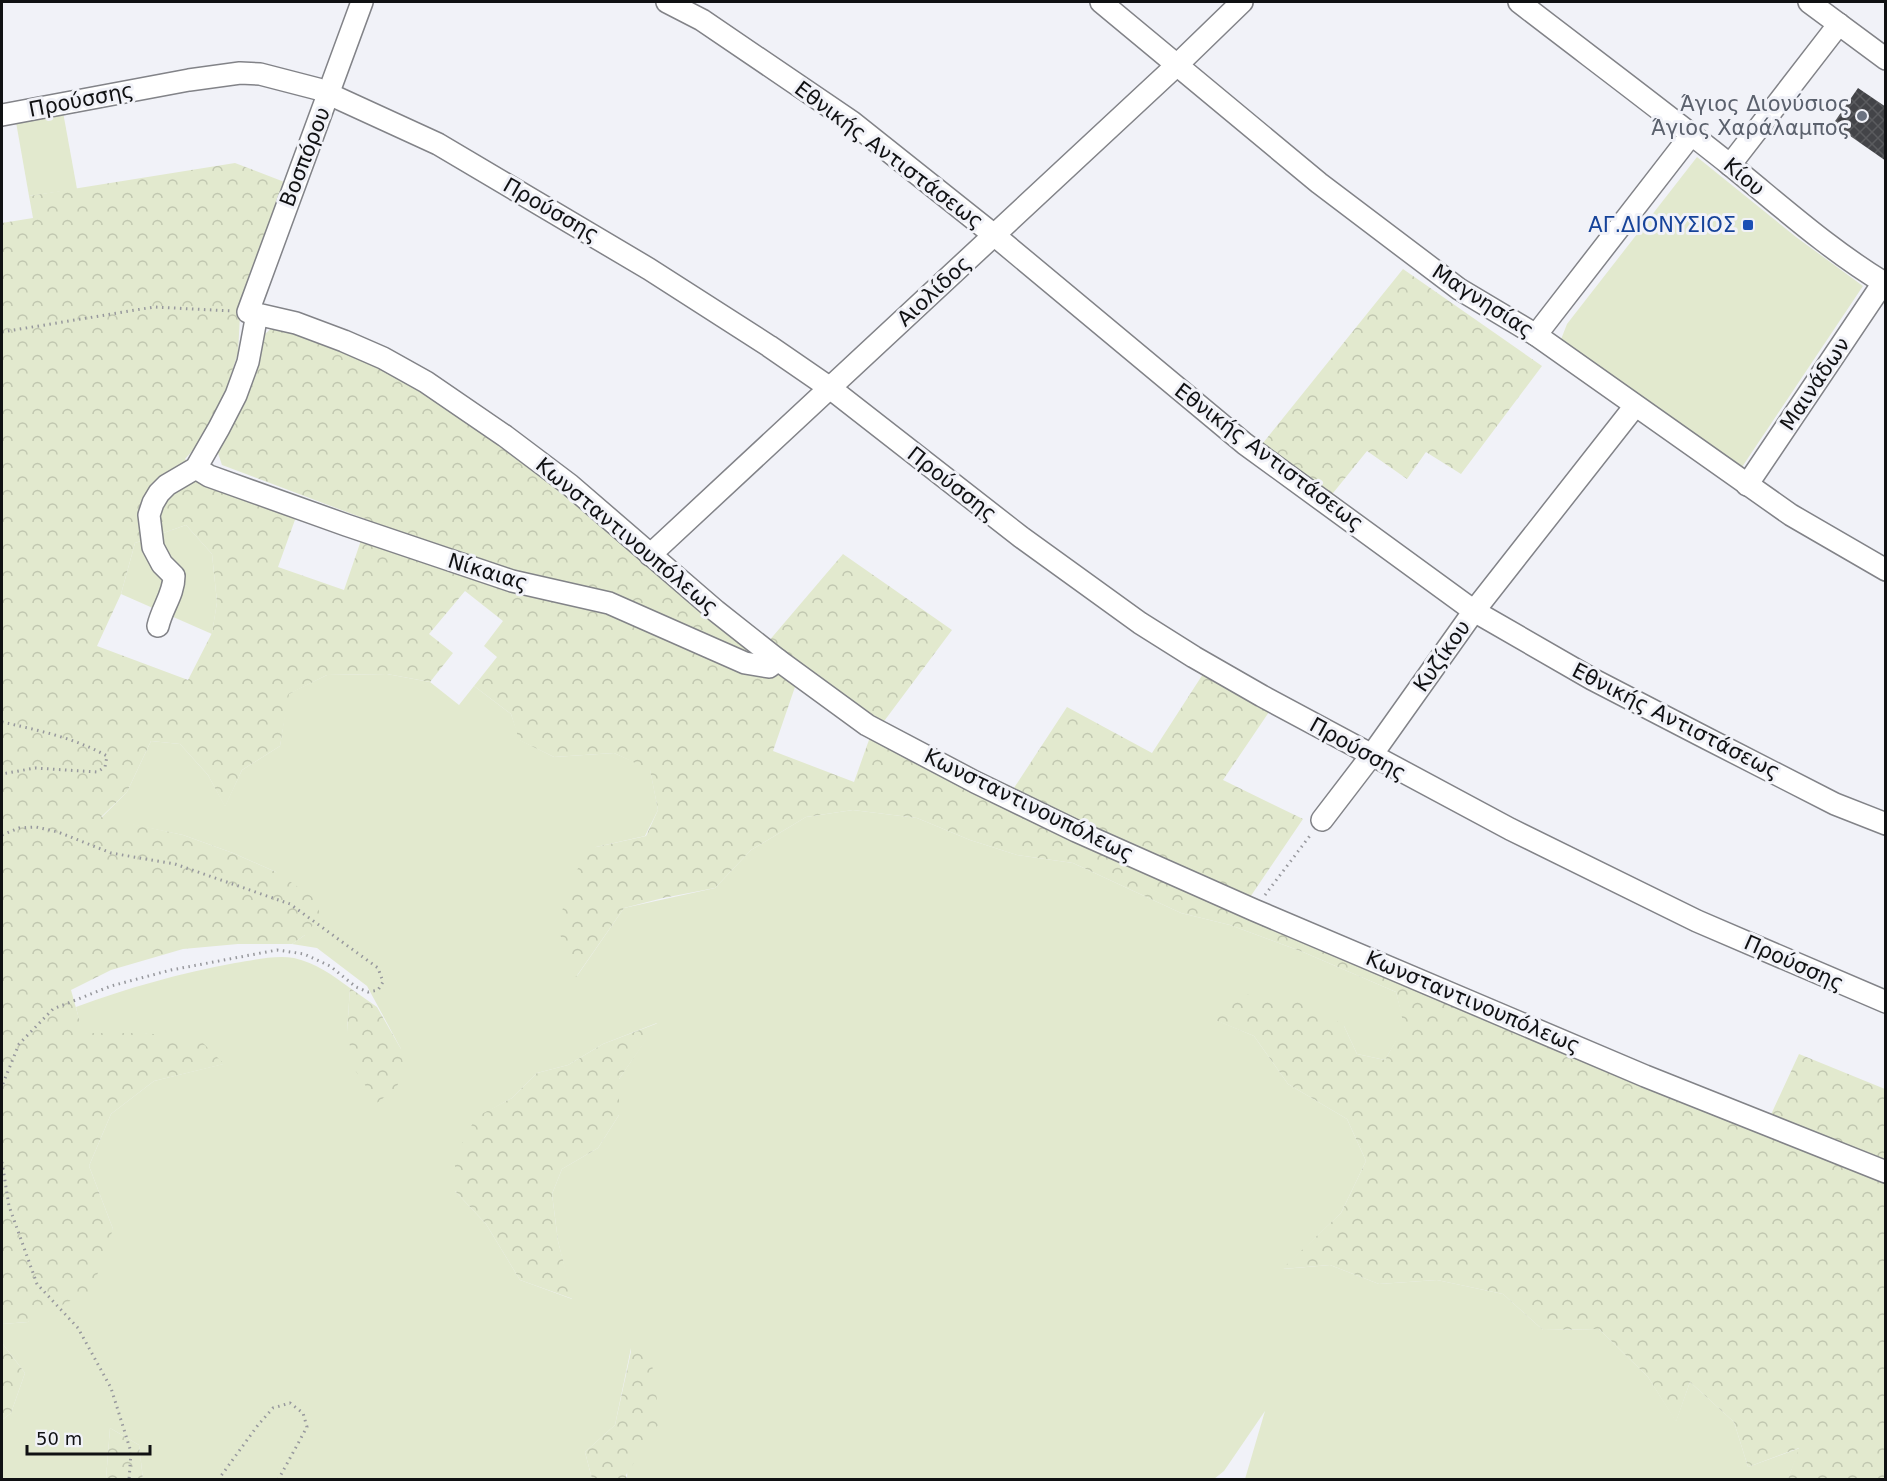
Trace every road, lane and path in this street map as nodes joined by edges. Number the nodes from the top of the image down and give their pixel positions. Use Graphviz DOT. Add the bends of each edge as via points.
graph roads {
  1 [pos="362,2"];
  2 [pos="667,2"];
  3 [pos="1101,2"];
  4 [pos="1242,2"];
  5 [pos="1519,2"];
  6 [pos="1809,2"];
  7 [pos="1839,24"];
  8 [pos="1886,59"];
  9 [pos="1178,64"];
  10 [pos="329,94"];
  11 [pos="2,116"];
  12 [pos="1691,135"];
  13 [pos="1730,165"];
  14 [pos="994,235"];
  15 [pos="1884,283"];
  16 [pos="253,313"];
  17 [pos="2,332"];
  18 [pos="1536,335"];
  19 [pos="830,388"];
  20 [pos="1635,406"];
  21 [pos="196,468"];
  22 [pos="1747,485"];
  23 [pos="650,555"];
  24 [pos="1886,570"];
  25 [pos="1474,611"];
  26 [pos="158,626"];
  27 [pos="778,660"];
  28 [pos="2,722"];
  29 [pos="1371,756"];
  30 [pos="2,774"];
  31 [pos="1322,820"];
  32 [pos="1886,824"];
  33 [pos="2,835"];
  34 [pos="1254,910"];
  35 [pos="1886,1002"];
  36 [pos="2,1086"];
  37 [pos="2,1162"];
  38 [pos="1886,1172"];
  39 [pos="129,1479"];
  40 [pos="218,1479"];
  41 [pos="278,1479"];
  1 -- 10 [label="street, Βοσπόρου"];
  2 -- 14 [label="street, Εθνικής Αντιστάσεως" via="702,20 852,122"];
  3 -- 9 [label="street, Μαγνησίας"];
  4 -- 9 [label="street, Αιολίδος"];
  5 -- 12 [label="street, Κίου"];
  6 -- 7 [label="street"];
  7 -- 8 [label="street"];
  7 -- 13 [label="street"];
  9 -- 14 [label="street, Αιολίδος"];
  9 -- 18 [label="street, Μαγνησίας" via="1319,183 1431,268"];
  10 -- 11 [label="street, Προύσσης" via="279,77 240,73"];
  10 -- 16 [label="street, Βοσπόρου"];
  10 -- 19 [label="street, Προύσσης" via="438,144 611,245"];
  12 -- 13 [label="street, Κίου"];
  12 -- 18 [label="street"];
  13 -- 15 [label="street, Κίου" via="1806,229"];
  14 -- 19 [label="street, Αιολίδος"];
  14 -- 25 [label="street, Εθνικής Αντιστάσεως" via="1245,444"];
  15 -- 22 [label="street, Μαινάδων"];
  16 -- 17 [label="path" via="154,307"];
  16 -- 21 [label="street, Βοσπόρου" via="248,362 236,395"];
  16 -- 23 [label="street, Κωνσταντινουπόλεως" via="296,323 344,341 383,357 426,382 570,485"];
  18 -- 20 [label="street, Μαγνησίας"];
  19 -- 23 [label="street, Αιολίδος"];
  19 -- 29 [label="street, Προύσσης" via="1021,537 1140,623"];
  20 -- 22 [label="street, Μαγνησίας"];
  20 -- 25 [label="street, Κυζίκου"];
  21 -- 26 [label="street" via="159,493 150,515 153,547 174,576"];
  21 -- 27 [label="street, Νίκαιας" via="208,476 427,553 512,580 609,603 745,663 769,667"];
  22 -- 24 [label="street, Μαγνησίας"];
  23 -- 27 [label="street, Κωνσταντινουπόλεως"];
  25 -- 29 [label="street, Κυζίκου"];
  25 -- 32 [label="street, Εθνικής Αντιστάσεως" via="1706,738 1835,804"];
  27 -- 34 [label="street, Κωνσταντινουπόλεως" via="867,725 965,777"];
  28 -- 30 [label="path" via="89,746 107,756 105,768 97,772 35,768"];
  29 -- 31 [label="street, Κυζίκου"];
  29 -- 35 [label="street, Προύσσης" via="1509,830 1663,905"];
  31 -- 34 [label="path"];
  33 -- 36 [label="path" via="18,828 36,827 111,853 175,864 290,904 378,968 383,982 378,990 368,992 304,954 277,950 111,986 53,1009 18,1044"];
  34 -- 38 [label="street, Κωνσταντινουπόλεως" via="1646,1076"];
  37 -- 39 [label="path" via="9,1206 37,1284 78,1328 111,1388 131,1452"];
  40 -- 41 [label="path" via="273,1408 290,1403 303,1413 307,1427"];
}
